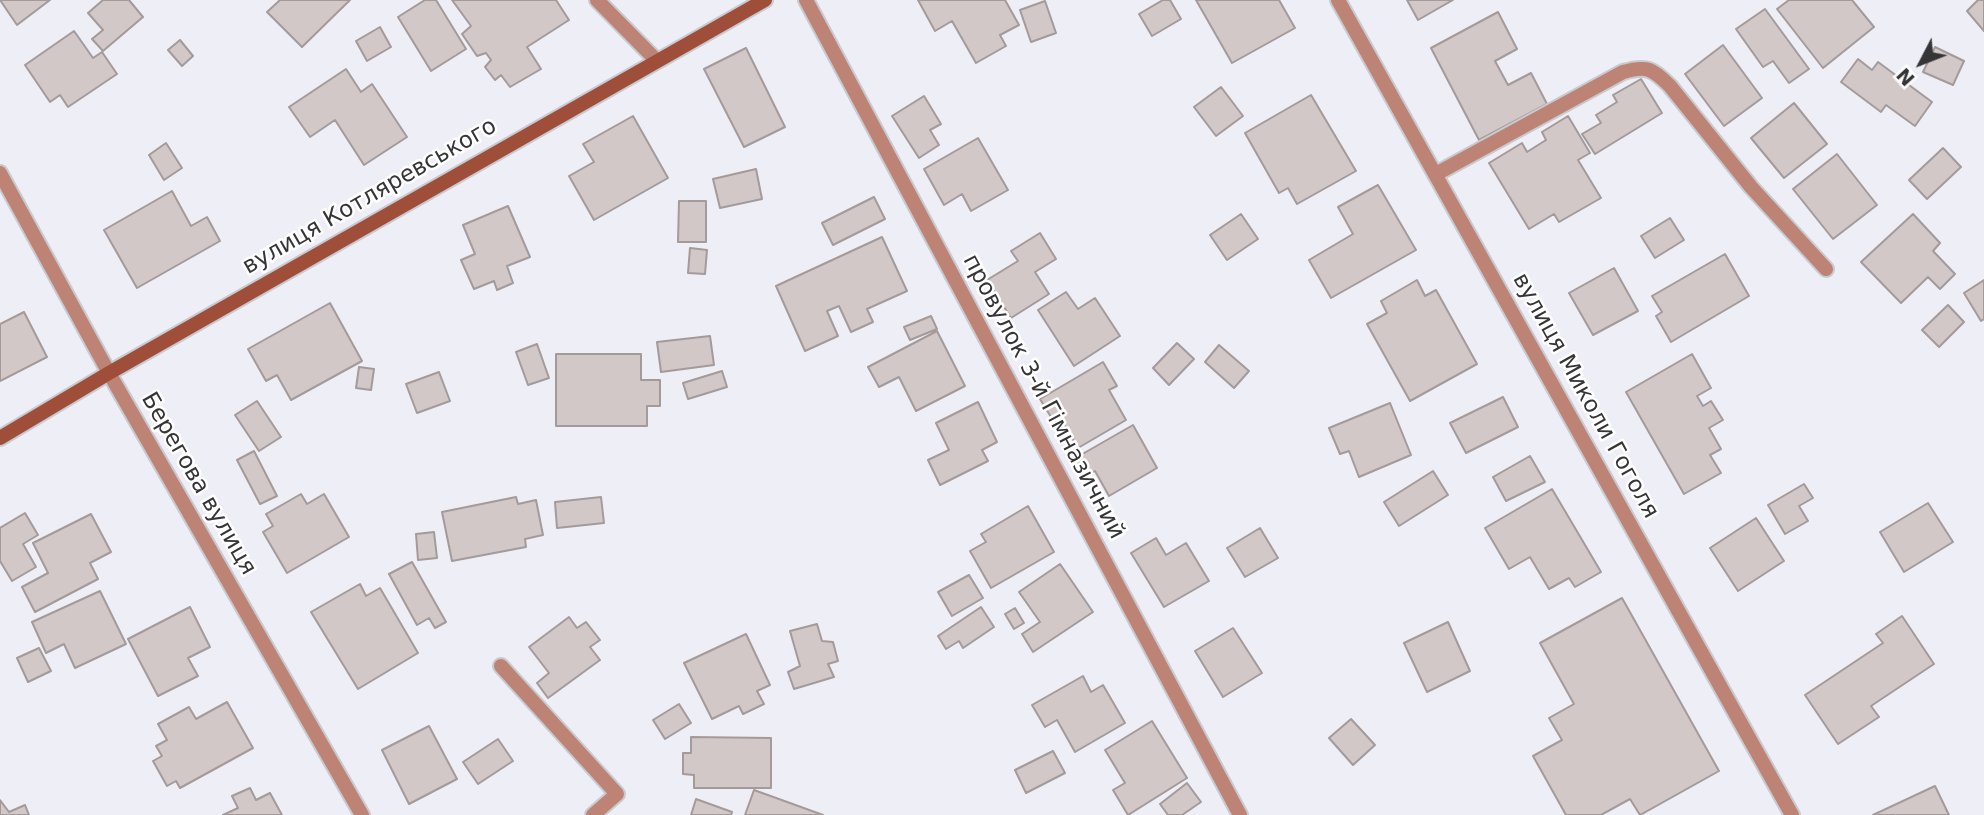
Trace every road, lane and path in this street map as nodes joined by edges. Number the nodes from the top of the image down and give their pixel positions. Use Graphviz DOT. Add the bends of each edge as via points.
graph roads {
  1 [pos="597,0"];
  2 [pos="765,0"];
  3 [pos="806,0"];
  4 [pos="1338,0"];
  5 [pos="656,60"];
  6 [pos="0,173"];
  7 [pos="1436,174"];
  8 [pos="1826,269"];
  9 [pos="108,373"];
  10 [pos="0,438"];
  11 [pos="501,666"];
  12 [pos="362,815"];
  13 [pos="593,815"];
  14 [pos="1240,815"];
  15 [pos="1792,815"];
  1 -- 5 [label="street"];
  2 -- 5 [label="main road, вулиця Котляревського"];
  3 -- 14 [label="street, провулок 3-й Гімназичний"];
  4 -- 7 [label="street, вулиця Миколи Гоголя"];
  5 -- 9 [label="main road, вулиця Котляревського"];
  6 -- 9 [label="street, Берегова вулиця"];
  7 -- 8 [label="street" via="1640,67 1658,74 1670,86 1751,187"];
  7 -- 15 [label="street, вулиця Миколи Гоголя"];
  9 -- 10 [label="main road, вулиця Котляревського"];
  9 -- 12 [label="street, Берегова вулиця"];
  11 -- 13 [label="street" via="617,794"];
}
